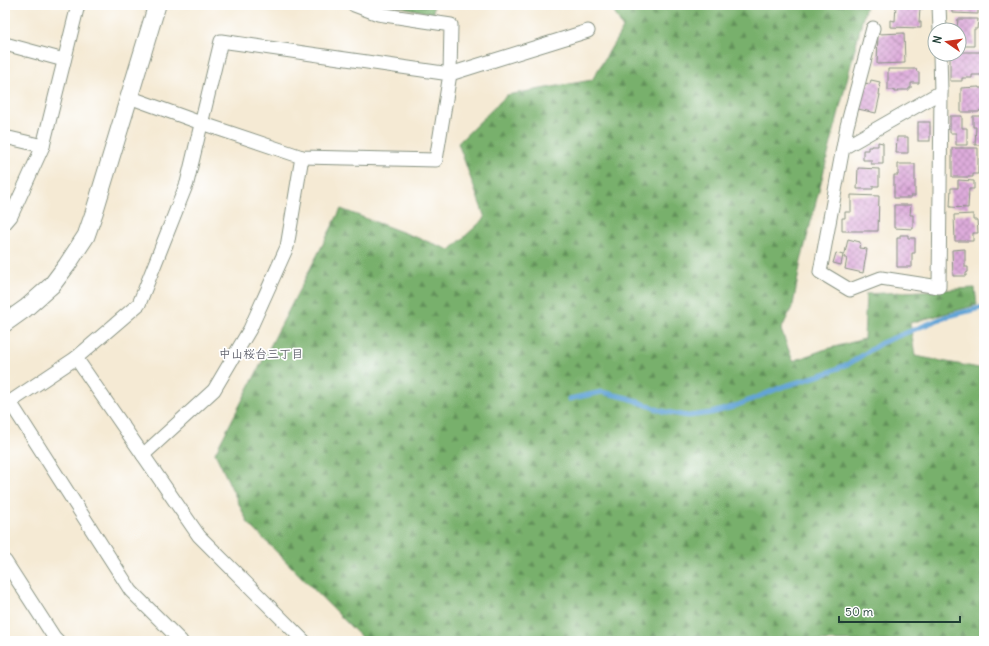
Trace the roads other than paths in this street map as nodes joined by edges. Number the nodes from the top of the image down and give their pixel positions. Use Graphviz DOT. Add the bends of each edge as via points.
graph roads {
  1 [pos="78,5"];
  2 [pos="157,5"];
  3 [pos="354,5"];
  4 [pos="939,5"];
  5 [pos="940,22"];
  6 [pos="873,28"];
  7 [pos="588,31"];
  8 [pos="5,44"];
  9 [pos="64,60"];
  10 [pos="940,62"];
  11 [pos="450,74"];
  12 [pos="941,92"];
  13 [pos="129,97"];
  14 [pos="201,123"];
  15 [pos="5,137"];
  16 [pos="43,146"];
  17 [pos="843,148"];
  18 [pos="302,157"];
  19 [pos="5,222"];
  20 [pos="5,323"];
  21 [pos="76,358"];
  22 [pos="8,403"];
  23 [pos="143,455"];
  24 [pos="5,561"];
  25 [pos="58,641"];
  26 [pos="181,641"];
  27 [pos="304,641"];
  1 -- 9 [label="street"];
  2 -- 13 [label="street"];
  3 -- 11 [label="street" via="378,14 451,25"];
  4 -- 5 [label="street"];
  6 -- 17 [label="street"];
  7 -- 11 [label="street"];
  8 -- 9 [label="street"];
  9 -- 16 [label="street"];
  10 -- 12 [label="street"];
  11 -- 14 [label="street" via="221,41"];
  11 -- 18 [label="street" via="436,160"];
  12 -- 17 [label="street"];
  12 -- 17 [label="street" via="939,287 882,278 850,290 820,272"];
  13 -- 14 [label="street"];
  13 -- 20 [label="street" via="86,236 52,285"];
  14 -- 18 [label="street"];
  14 -- 21 [label="street" via="187,184 139,304"];
  15 -- 16 [label="street"];
  16 -- 19 [label="street" via="11,216"];
  18 -- 23 [label="street" via="287,247 250,329 214,390"];
  21 -- 22 [label="street"];
  21 -- 23 [label="street"];
  22 -- 26 [label="street" via="131,591"];
  23 -- 27 [label="street" via="200,536"];
  24 -- 25 [label="street"];
}
